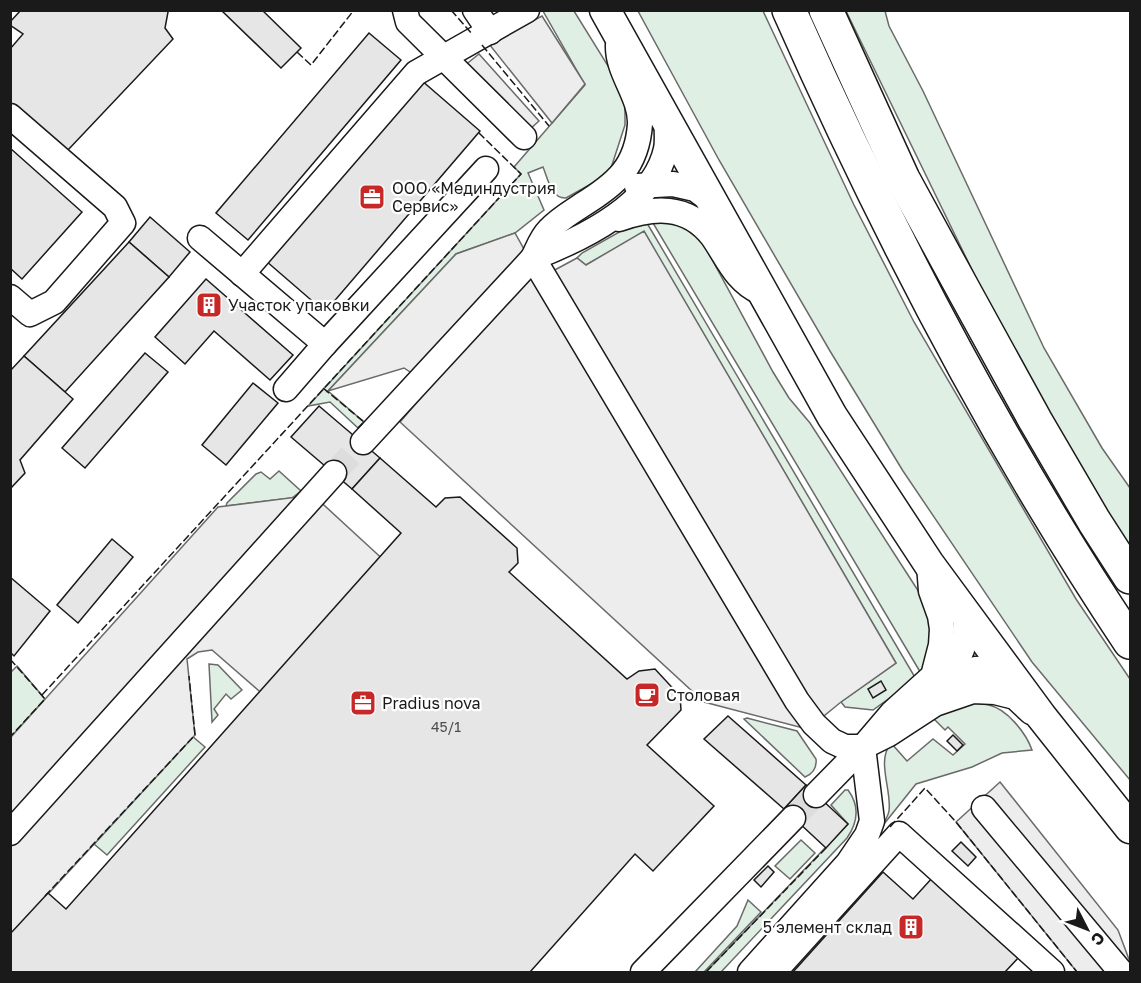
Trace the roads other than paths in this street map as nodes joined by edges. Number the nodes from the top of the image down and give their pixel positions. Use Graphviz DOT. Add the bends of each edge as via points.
graph roads {
  1 [pos="405,10"];
  2 [pos="475,10"];
  3 [pos="527,10"];
  4 [pos="789,10"];
  5 [pos="826,10"];
  6 [pos="612,22"];
  7 [pos="490,32"];
  8 [pos="443,58"];
  9 [pos="10,116"];
  10 [pos="667,120"];
  11 [pos="524,137"];
  12 [pos="486,169"];
  13 [pos="649,185"];
  14 [pos="602,193"];
  15 [pos="711,201"];
  16 [pos="597,227"];
  17 [pos="200,238"];
  18 [pos="533,258"];
  19 [pos="242,274"];
  20 [pos="764,294"];
  21 [pos="10,297"];
  22 [pos="325,344"];
  23 [pos="286,389"];
  24 [pos="363,442"];
  25 [pos="334,473"];
  26 [pos="929,564"];
  27 [pos="1131,577"];
  28 [pos="964,611"];
  29 [pos="1131,642"];
  30 [pos="1009,671"];
  31 [pos="922,699"];
  32 [pos="1056,733"];
  33 [pos="863,747"];
  34 [pos="816,795"];
  35 [pos="984,808"];
  36 [pos="793,818"];
  37 [pos="1131,828"];
  38 [pos="10,833"];
  39 [pos="643,972"];
  40 [pos="750,972"];
  41 [pos="774,972"];
  42 [pos="1052,972"];
  43 [pos="1120,972"];
  1 -- 8 [label="lane" via="408,22"];
  2 -- 7 [label="lane"];
  3 -- 7 [label="lane"];
  4 -- 29 [label="highway" via="901,249 1008,444"];
  5 -- 27 [label="highway" via="903,179 1041,430"];
  6 -- 10 [label="main road"];
  6 -- 14 [label="lane" via="640,121 632,162"];
  7 -- 8 [label="lane"];
  8 -- 11 [label="lane"];
  8 -- 19 [label="lane" via="416,73"];
  9 -- 21 [label="lane" via="115,207 123,223 54,302 30,314"];
  10 -- 13 [label="lane" via="666,148"];
  10 -- 15 [label="main road"];
  12 -- 22 [label="lane"];
  13 -- 14 [label="lane"];
  13 -- 15 [label="lane" via="673,183 695,189"];
  13 -- 16 [label="lane" via="635,201"];
  14 -- 18 [label="lane" via="550,228"];
  15 -- 20 [label="main road"];
  16 -- 18 [label="lane"];
  16 -- 20 [label="lane" via="641,211 669,210 681,214 697,221 748,287"];
  17 -- 19 [label="lane"];
  18 -- 24 [label="lane"];
  18 -- 33 [label="lane" via="797,701 832,741 845,747"];
  19 -- 22 [label="lane"];
  20 -- 26 [label="main road" via="832,416"];
  22 -- 23 [label="lane"];
  25 -- 38 [label="lane"];
  26 -- 28 [label="main road"];
  26 -- 33 [label="lane" via="931,591 942,629 933,676 892,713"];
  28 -- 30 [label="main road"];
  28 -- 31 [label="lane" via="967,634 962,650 946,676"];
  30 -- 31 [label="lane" via="963,672"];
  30 -- 32 [label="main road"];
  31 -- 33 [label="lane"];
  32 -- 33 [label="lane" via="1015,697 973,691 935,704"];
  32 -- 37 [label="main road"];
  33 -- 34 [label="lane"];
  33 -- 40 [label="lane" via="872,821 867,835 848,863"];
  35 -- 43 [label="lane"];
  36 -- 39 [label="lane"];
  41 -- 42 [label="lane" via="899,834"];
}
